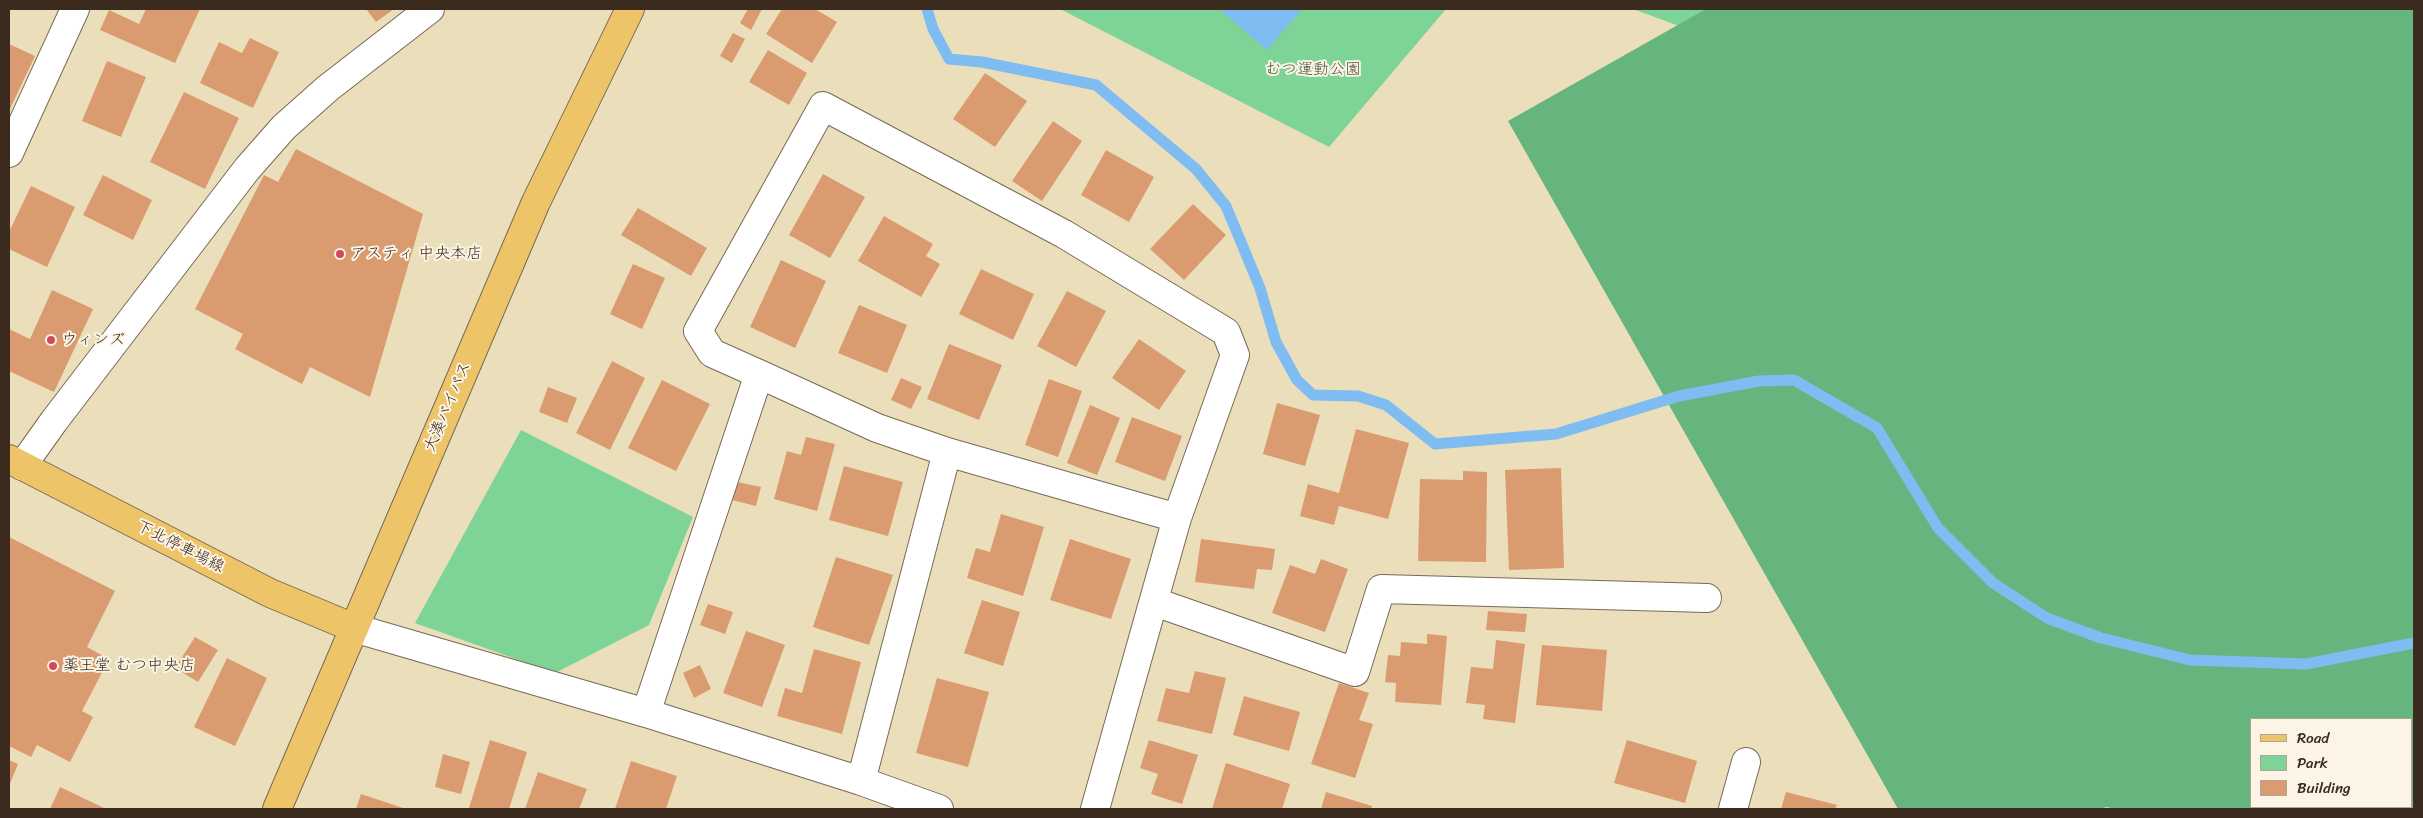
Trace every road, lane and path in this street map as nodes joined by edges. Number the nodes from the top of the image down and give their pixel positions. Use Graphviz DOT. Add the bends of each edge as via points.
graph roads {
  1 [pos="75,9"];
  2 [pos="430,9"];
  3 [pos="630,9"];
  4 [pos="9,153"];
  5 [pos="759,374"];
  6 [pos="947,452"];
  7 [pos="16,462"];
  8 [pos="1177,518"];
  9 [pos="1708,598"];
  10 [pos="1155,602"];
  11 [pos="354,628"];
  12 [pos="646,713"];
  13 [pos="1746,762"];
  14 [pos="860,781"];
  15 [pos="277,809"];
  16 [pos="940,809"];
  17 [pos="1095,809"];
  18 [pos="1733,809"];
  1 -- 4 [label="street"];
  2 -- 7 [label="street" via="328,88 284,127 242,176 54,421"];
  3 -- 11 [label="main road, 大湊バイパス" via="536,202"];
  5 -- 6 [label="street" via="876,428"];
  5 -- 8 [label="street" via="712,354 698,331 823,106 1064,234 1226,332 1235,356"];
  5 -- 12 [label="street"];
  6 -- 8 [label="street"];
  6 -- 14 [label="street"];
  7 -- 11 [label="main road, 下北停車場線" via="270,594"];
  8 -- 10 [label="street"];
  9 -- 10 [label="street" via="1381,589 1355,672"];
  10 -- 17 [label="street"];
  11 -- 12 [label="street"];
  11 -- 15 [label="main road, 大湊バイパス"];
  12 -- 14 [label="street"];
  13 -- 18 [label="street"];
  14 -- 16 [label="street"];
}
